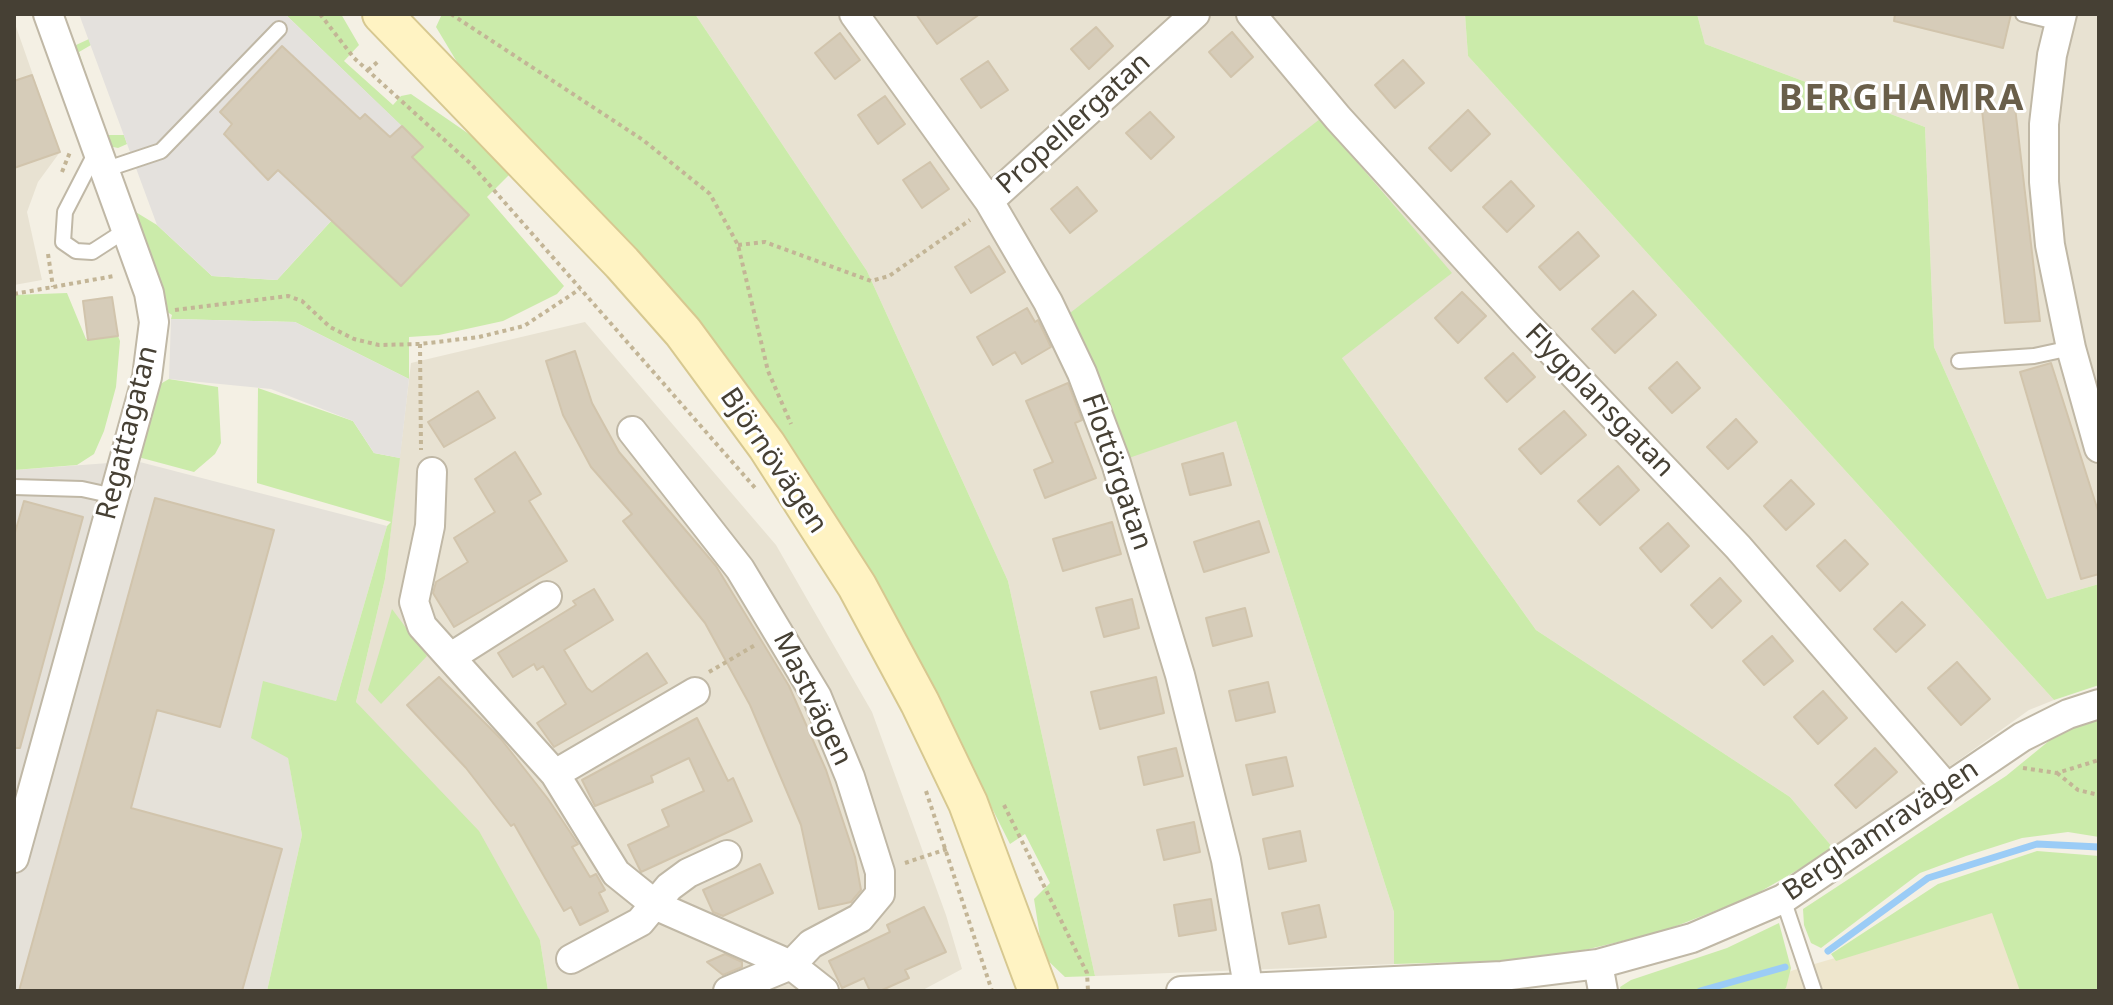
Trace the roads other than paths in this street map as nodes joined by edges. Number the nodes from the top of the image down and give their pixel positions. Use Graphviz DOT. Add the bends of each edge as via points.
graph roads {
  1 [pos="48,14"];
  2 [pos="382,14"];
  3 [pos="854,14"];
  4 [pos="1195,14"];
  5 [pos="1251,14"];
  6 [pos="2023,14"];
  7 [pos="2061,18"];
  8 [pos="279,29"];
  9 [pos="101,160"];
  10 [pos="989,201"];
  11 [pos="126,230"];
  12 [pos="2071,348"];
  13 [pos="1959,361"];
  14 [pos="632,431"];
  15 [pos="2099,448"];
  16 [pos="432,472"];
  17 [pos="14,487"];
  18 [pos="114,496"];
  19 [pos="547,596"];
  20 [pos="451,657"];
  21 [pos="695,692"];
  22 [pos="2099,704"];
  23 [pos="555,774"];
  24 [pos="1947,788"];
  25 [pos="727,855"];
  26 [pos="14,858"];
  27 [pos="1783,899"];
  28 [pos="657,906"];
  29 [pos="571,959"];
  30 [pos="791,965"];
  31 [pos="1601,978"];
  32 [pos="1248,986"];
  33 [pos="728,991"];
  34 [pos="824,991"];
  35 [pos="1038,991"];
  36 [pos="1181,991"];
  37 [pos="1814,991"];
  1 -- 9 [label="street, Regattagatan"];
  2 -- 35 [label="main road, Björnövägen" via="622,263 683,332 767,446 857,586 920,703 968,803"];
  3 -- 10 [label="street, Flottörgatan"];
  4 -- 10 [label="street, Propellergatan"];
  5 -- 24 [label="street, Flygplansgatan" via="1524,322 1738,547"];
  6 -- 7 [label="lane"];
  7 -- 12 [label="street" via="2044,124 2044,182 2050,245"];
  8 -- 9 [label="lane" via="161,151"];
  9 -- 11 [label="street, Regattagatan"];
  9 -- 11 [label="lane" via="65,212 63,242 76,251 92,252"];
  10 -- 32 [label="street, Flottörgatan" via="1048,302 1116,463 1190,717 1226,860"];
  11 -- 18 [label="street, Regattagatan" via="152,314 147,377"];
  12 -- 13 [label="lane"];
  12 -- 15 [label="street"];
  14 -- 30 [label="street, Mastvägen" via="740,569 817,697 880,872 880,894 860,918 811,944"];
  16 -- 20 [label="street" via="430,526 414,602 422,626"];
  17 -- 18 [label="lane" via="82,489"];
  18 -- 26 [label="street, Regattagatan"];
  19 -- 20 [label="street"];
  20 -- 23 [label="street"];
  21 -- 23 [label="street"];
  22 -- 24 [label="street, Berghamravägen" via="2022,737"];
  23 -- 28 [label="street" via="616,873"];
  24 -- 27 [label="street, Berghamravägen"];
  25 -- 28 [label="street" via="688,873 669,887"];
  27 -- 31 [label="street, Berghamravägen"];
  27 -- 37 [label="lane"];
  28 -- 29 [label="street" via="640,922"];
  28 -- 30 [label="street"];
  30 -- 33 [label="street"];
  30 -- 34 [label="street"];
  31 -- 32 [label="street, Berghamravägen"];
  32 -- 36 [label="street, Berghamravägen"];
}
